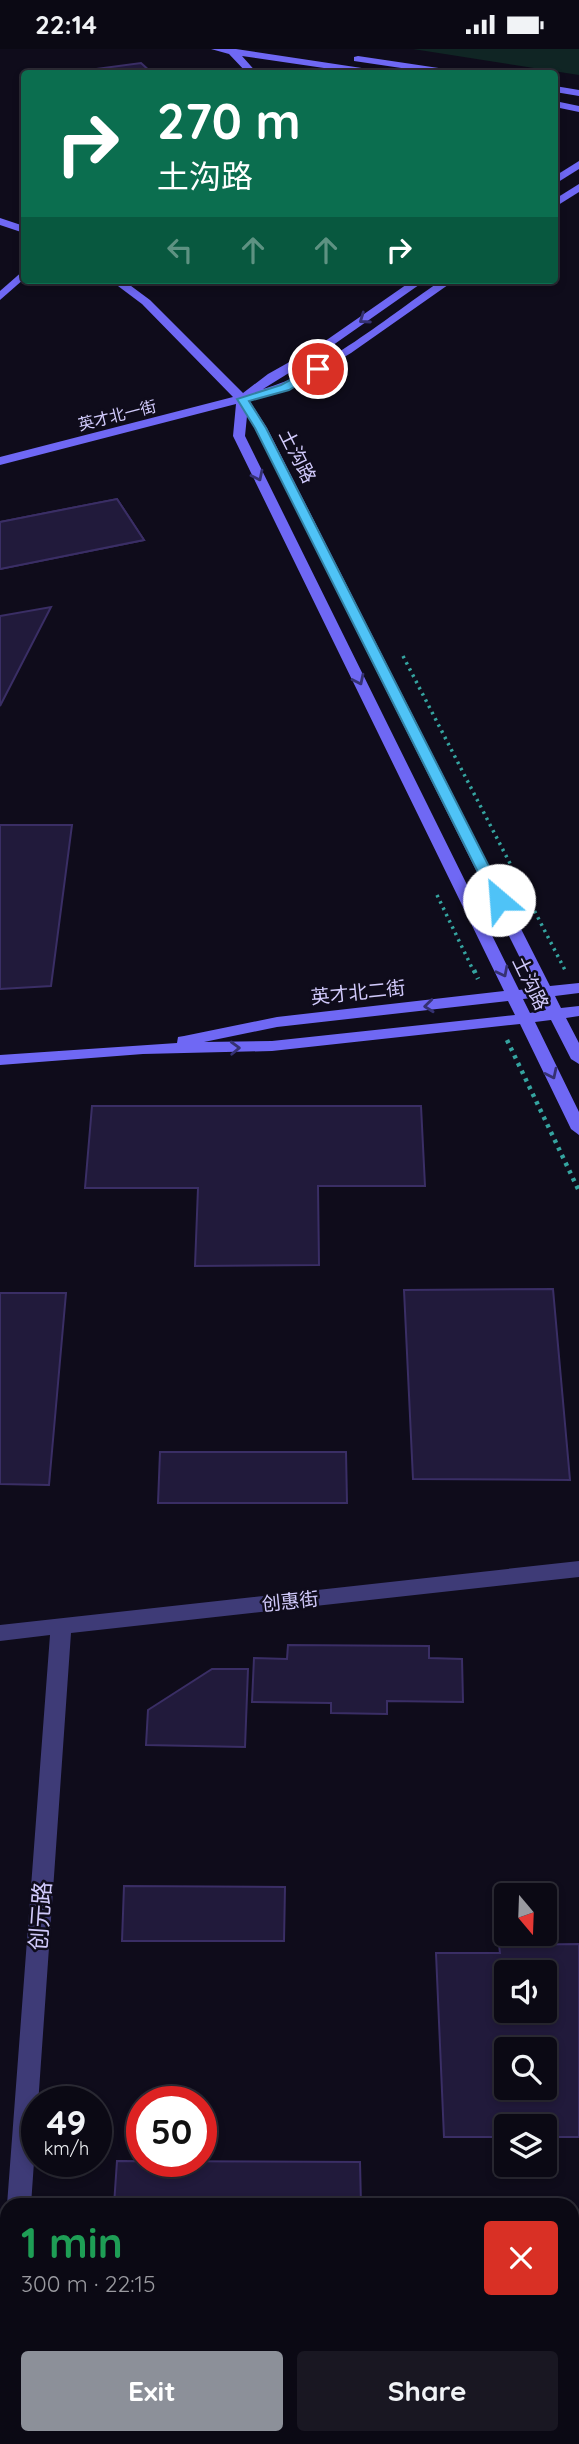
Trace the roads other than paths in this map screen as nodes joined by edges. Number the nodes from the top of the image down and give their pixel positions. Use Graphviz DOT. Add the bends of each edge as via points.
graph roads {
  1 [pos="216,49"];
  2 [pos="294,49"];
  3 [pos="233,52"];
  4 [pos="344,69"];
  5 [pos="249,70"];
  6 [pos="336,70"];
  7 [pos="352,70"];
  8 [pos="432,70"];
  9 [pos="558,90"];
  10 [pos="579,93"];
  11 [pos="558,105"];
  12 [pos="579,109"];
  13 [pos="579,164"];
  14 [pos="558,179"];
  15 [pos="579,187"];
  16 [pos="558,202"];
  17 [pos="0,221"];
  18 [pos="21,229"];
  19 [pos="21,276"];
  20 [pos="121,284"];
  21 [pos="414,284"];
  22 [pos="444,284"];
  23 [pos="0,297"];
  24 [pos="242,399"];
  25 [pos="0,461"];
  26 [pos="579,988"];
  27 [pos="545,992"];
  28 [pos="514,996"];
  29 [pos="579,1011"];
  30 [pos="557,1014"];
  31 [pos="525,1019"];
  32 [pos="143,1049"];
  33 [pos="579,1059"];
  34 [pos="0,1060"];
  35 [pos="579,1129"];
  36 [pos="579,1569"];
  37 [pos="61,1627"];
  38 [pos="0,1633"];
  39 [pos="20,2198"];
  1 -- 3 [label="main road"];
  2 -- 8 [label="main road"];
  3 -- 4 [label="main road"];
  3 -- 5 [label="main road"];
  4 -- 6 [label="main road"];
  4 -- 7 [label="main road"];
  9 -- 10 [label="main road"];
  11 -- 12 [label="main road"];
  13 -- 14 [label="main road"];
  15 -- 16 [label="main road"];
  17 -- 18 [label="main road"];
  19 -- 23 [label="main road"];
  20 -- 24 [label="main road" via="146,302"];
  21 -- 24 [label="main road, one-way"];
  22 -- 24 [label="main road" via="318,369 285,387"];
  24 -- 25 [label="main road, 英才北一街"];
  24 -- 27 [label="main road, 土沟路" via="261,428"];
  24 -- 28 [label="main road, 土沟路, one-way" via="239,436"];
  26 -- 27 [label="main road, 英才北二街"];
  27 -- 28 [label="main road, 英才北二街"];
  27 -- 30 [label="main road, 土沟路"];
  28 -- 31 [label="main road, 土沟路"];
  28 -- 32 [label="main road, 英才北二街, one-way" via="277,1022"];
  29 -- 30 [label="main road, 英才北二街"];
  30 -- 31 [label="main road, 英才北二街"];
  30 -- 33 [label="main road, 土沟路"];
  32 -- 31 [label="main road, 英才北二街, one-way" via="272,1047"];
  31 -- 35 [label="main road, 土沟路, one-way"];
  32 -- 34 [label="main road, 英才北二街"];
  36 -- 37 [label="street, 创惠街"];
  37 -- 38 [label="street, 创惠街"];
  37 -- 39 [label="street, 创元路"];
}
